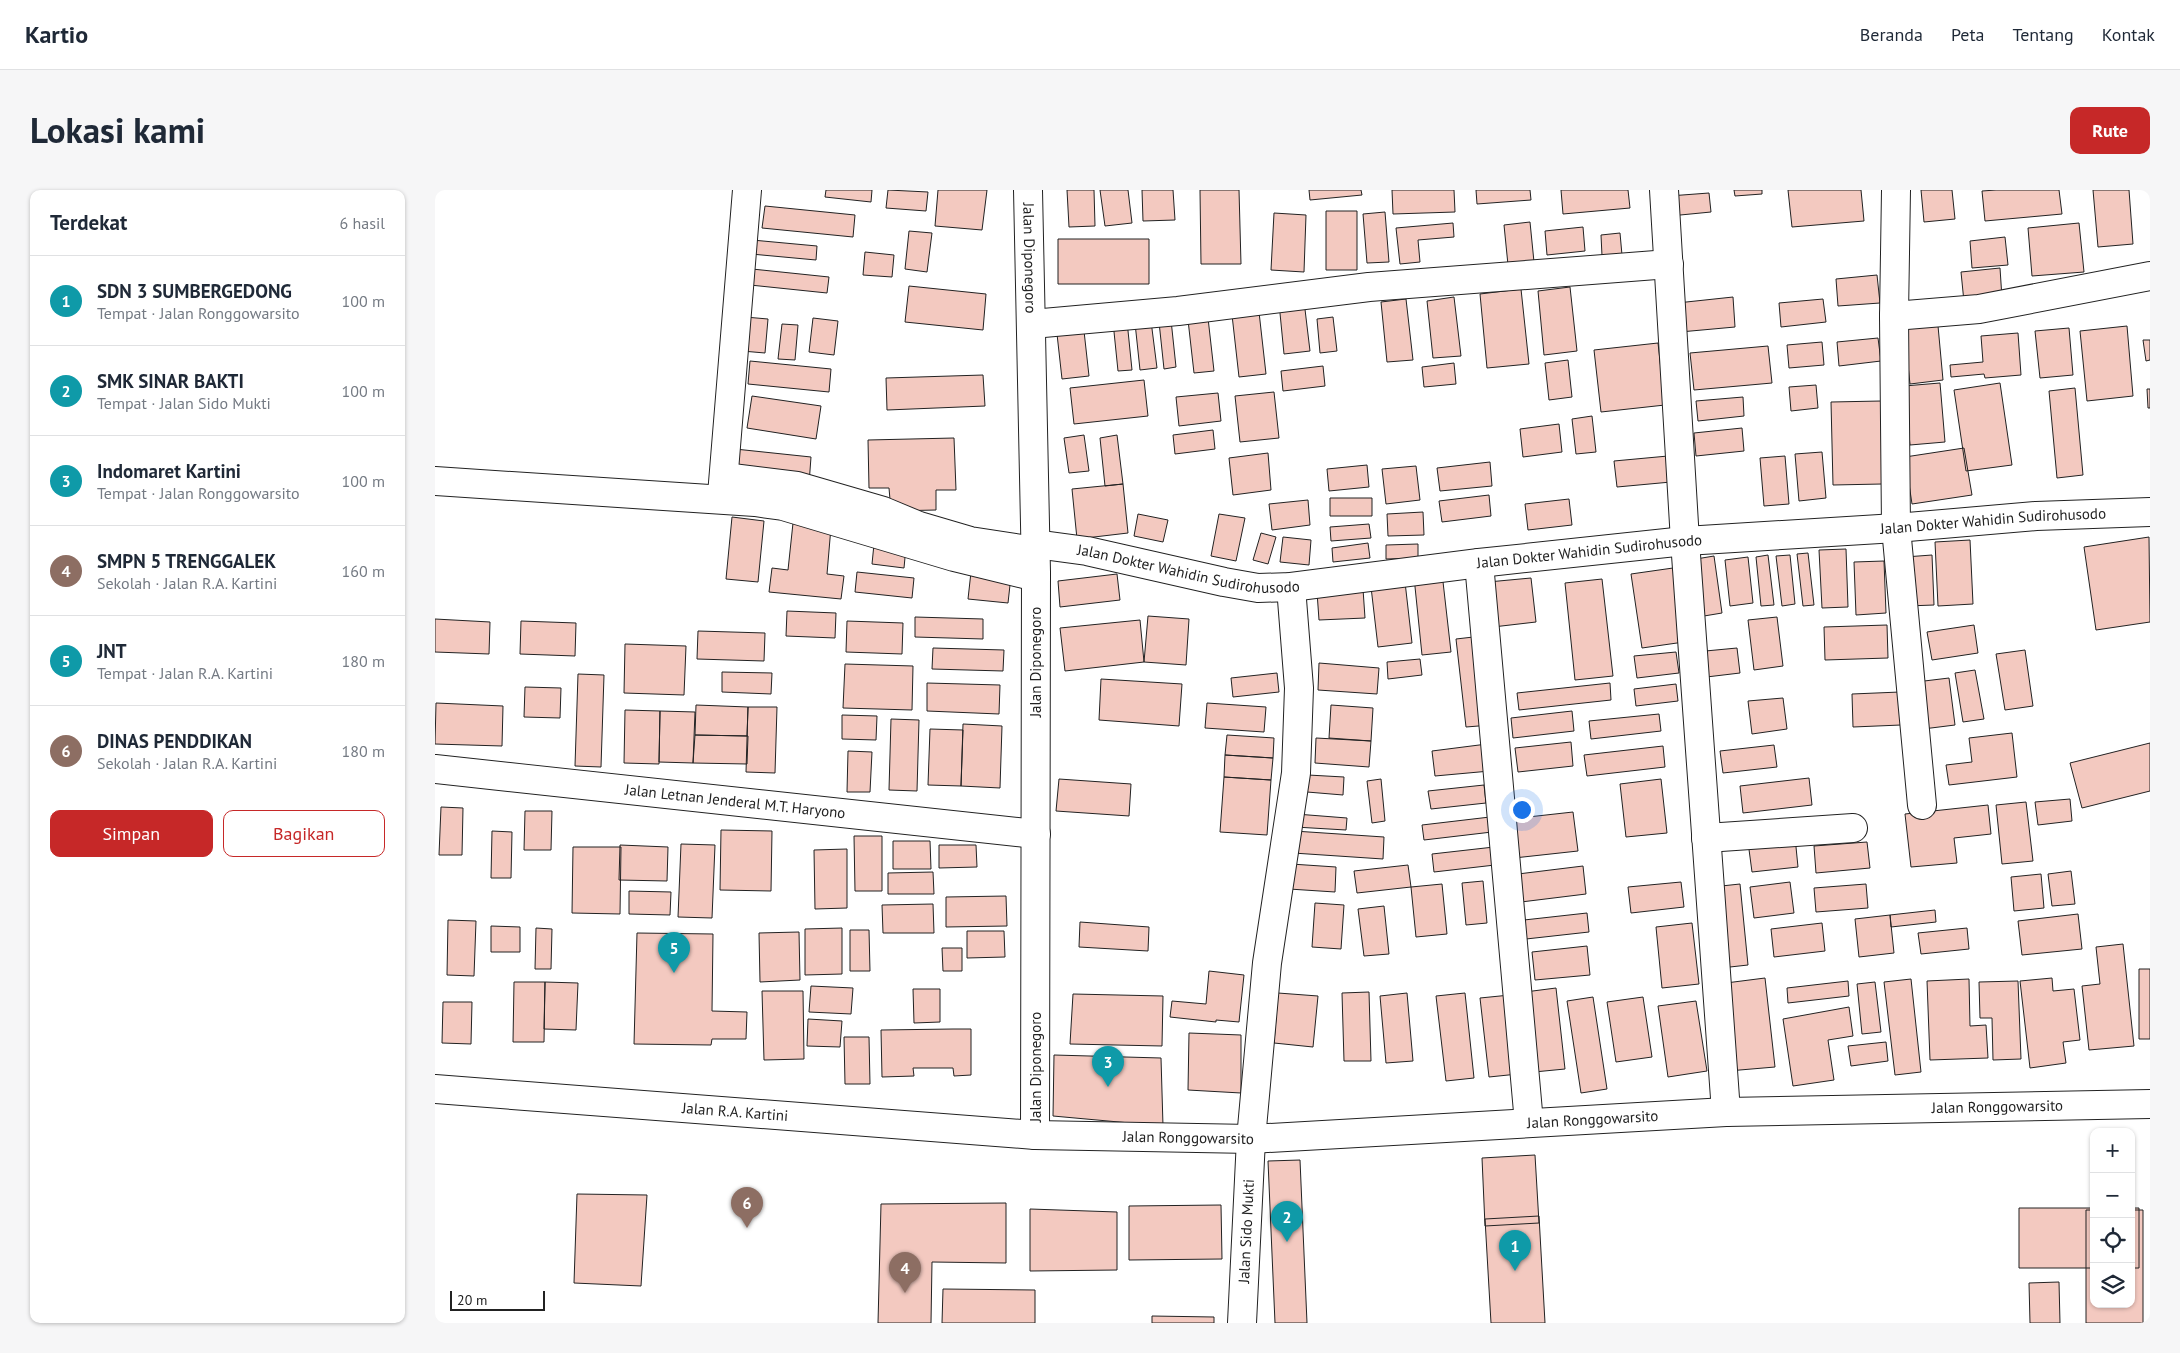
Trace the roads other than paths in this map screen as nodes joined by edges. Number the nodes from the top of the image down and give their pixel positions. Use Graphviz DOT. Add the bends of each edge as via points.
graph roads {
  1 [pos="747,190"];
  2 [pos="1028,190"];
  3 [pos="1664,190"];
  4 [pos="1896,190"];
  5 [pos="1669,264"];
  6 [pos="2150,276"];
  7 [pos="1894,316"];
  8 [pos="1032,324"];
  9 [pos="435,481"];
  10 [pos="723,488"];
  11 [pos="2150,512"];
  12 [pos="1896,528"];
  13 [pos="1685,541"];
  14 [pos="1035,560"];
  15 [pos="1479,563"];
  16 [pos="1291,587"];
  17 [pos="435,769"];
  18 [pos="1922,806"];
  19 [pos="1853,828"];
  20 [pos="1037,834"];
  21 [pos="1706,838"];
  22 [pos="435,1089"];
  23 [pos="2150,1104"];
  24 [pos="1726,1112"];
  25 [pos="1529,1123"];
  26 [pos="1035,1135"];
  27 [pos="1251,1138"];
  28 [pos="1242,1323"];
  1 -- 10 [label="street"];
  2 -- 8 [label="street, Jalan Diponegoro"];
  3 -- 5 [label="street"];
  4 -- 7 [label="street"];
  5 -- 8 [label="street" via="1369,287 1178,311"];
  5 -- 13 [label="street"];
  6 -- 7 [label="street" via="1979,308"];
  7 -- 12 [label="street"];
  8 -- 14 [label="street, Jalan Diponegoro"];
  9 -- 10 [label="street, Jalan Dokter Wahidin Sudirohusodo"];
  10 -- 14 [label="street, Jalan Dokter Wahidin Sudirohusodo" via="797,486"];
  11 -- 12 [label="street, Jalan Dokter Wahidin Sudirohusodo" via="2036,516"];
  12 -- 13 [label="street, Jalan Dokter Wahidin Sudirohusodo"];
  12 -- 18 [label="street"];
  13 -- 15 [label="street, Jalan Dokter Wahidin Sudirohusodo"];
  13 -- 21 [label="street"];
  14 -- 16 [label="street, Jalan Dokter Wahidin Sudirohusodo" via="1087,551 1258,588"];
  14 -- 20 [label="street, Jalan Diponegoro"];
  15 -- 16 [label="street, Jalan Dokter Wahidin Sudirohusodo"];
  15 -- 25 [label="street"];
  16 -- 27 [label="street, Jalan Sido Mukti" via="1299,688 1296,773 1267,962"];
  17 -- 20 [label="street, Jalan Letnan Jenderal M.T. Haryono"];
  19 -- 21 [label="street"];
  20 -- 26 [label="street, Jalan Diponegoro"];
  21 -- 24 [label="street"];
  22 -- 26 [label="street, Jalan R.A. Kartini"];
  23 -- 24 [label="street, Jalan Ronggowarsito"];
  24 -- 25 [label="street, Jalan Ronggowarsito"];
  25 -- 27 [label="street, Jalan Ronggowarsito"];
  26 -- 27 [label="street, Jalan Ronggowarsito"];
  27 -- 28 [label="street, Jalan Sido Mukti"];
}
